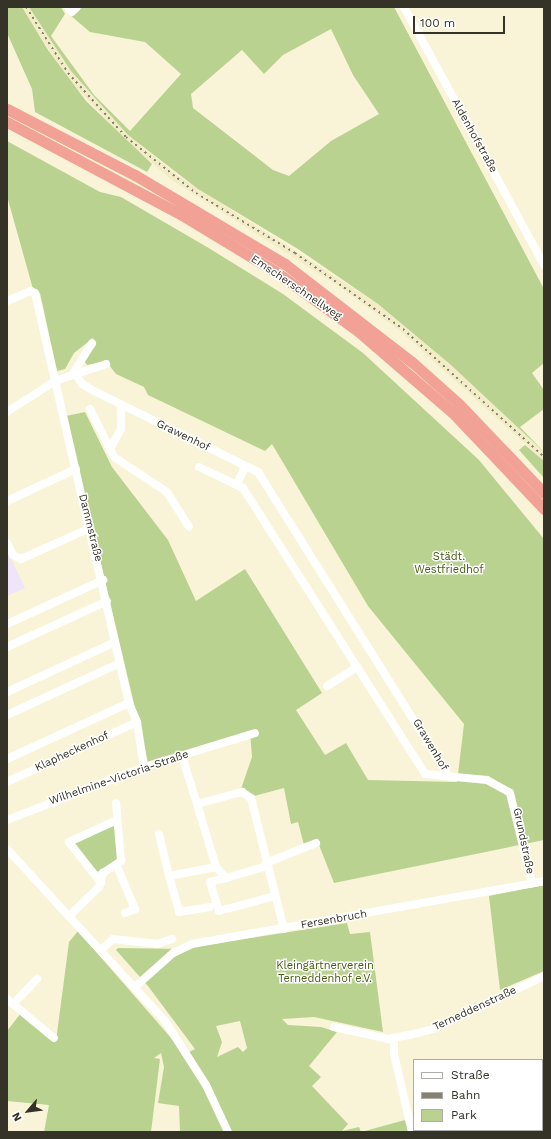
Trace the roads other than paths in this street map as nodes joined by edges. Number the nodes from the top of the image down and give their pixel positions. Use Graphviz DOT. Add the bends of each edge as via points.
graph roads {
  1 [pos="404,7"];
  2 [pos="7,109"];
  3 [pos="7,122"];
  4 [pos="544,265"];
  5 [pos="7,301"];
  6 [pos="92,343"];
  7 [pos="106,364"];
  8 [pos="74,372"];
  9 [pos="55,381"];
  10 [pos="120,405"];
  11 [pos="90,409"];
  12 [pos="7,412"];
  13 [pos="110,449"];
  14 [pos="245,466"];
  15 [pos="199,467"];
  16 [pos="76,470"];
  17 [pos="237,484"];
  18 [pos="544,493"];
  19 [pos="7,501"];
  20 [pos="544,509"];
  21 [pos="189,527"];
  22 [pos="90,528"];
  23 [pos="7,543"];
  24 [pos="103,580"];
  25 [pos="107,601"];
  26 [pos="7,624"];
  27 [pos="115,642"];
  28 [pos="7,647"];
  29 [pos="120,663"];
  30 [pos="358,668"];
  31 [pos="327,686"];
  32 [pos="7,692"];
  33 [pos="129,703"];
  34 [pos="7,715"];
  35 [pos="137,722"];
  36 [pos="255,733"];
  37 [pos="182,756"];
  38 [pos="7,759"];
  39 [pos="144,767"];
  40 [pos="449,777"];
  41 [pos="7,782"];
  42 [pos="116,803"];
  43 [pos="197,804"];
  44 [pos="7,820"];
  45 [pos="117,820"];
  46 [pos="159,834"];
  47 [pos="316,842"];
  48 [pos="7,849"];
  49 [pos="267,865"];
  50 [pos="117,866"];
  51 [pos="216,867"];
  52 [pos="169,876"];
  53 [pos="226,878"];
  54 [pos="544,881"];
  55 [pos="101,883"];
  56 [pos="532,883"];
  57 [pos="275,896"];
  58 [pos="210,907"];
  59 [pos="126,913"];
  60 [pos="69,916"];
  61 [pos="284,929"];
  62 [pos="172,939"];
  63 [pos="102,950"];
  64 [pos="544,976"];
  65 [pos="36,979"];
  66 [pos="136,986"];
  67 [pos="10,1001"];
  68 [pos="334,1027"];
  69 [pos="54,1038"];
  70 [pos="394,1039"];
  71 [pos="227,1132"];
  72 [pos="412,1132"];
  1 -- 4 [label="street, Aldenhofstraße"];
  2 -- 18 [label="highway, Emscherschnellweg" via="141,179 285,264 418,367 459,404"];
  3 -- 20 [label="highway, Emscherschnellweg" via="182,215 276,272 351,326 452,412"];
  5 -- 9 [label="street, Dammstraße" via="31,291 35,293"];
  6 -- 8 [label="street"];
  7 -- 8 [label="street"];
  8 -- 9 [label="street"];
  8 -- 10 [label="street, Grawenhof" via="82,384"];
  9 -- 12 [label="street"];
  9 -- 16 [label="street, Dammstraße"];
  10 -- 13 [label="street" via="121,430"];
  10 -- 14 [label="street, Grawenhof"];
  11 -- 13 [label="street"];
  13 -- 21 [label="street" via="118,462 167,492"];
  14 -- 17 [label="street"];
  14 -- 40 [label="street, Grawenhof" via="258,472"];
  15 -- 17 [label="street, Grawenhof"];
  16 -- 19 [label="street"];
  16 -- 22 [label="street, Dammstraße"];
  17 -- 30 [label="street, Grawenhof"];
  22 -- 23 [label="street" via="21,558 13,555"];
  22 -- 24 [label="street, Dammstraße"];
  24 -- 25 [label="street, Dammstraße"];
  24 -- 26 [label="street"];
  25 -- 27 [label="street, Dammstraße"];
  25 -- 28 [label="street"];
  27 -- 29 [label="street, Dammstraße"];
  27 -- 32 [label="street"];
  29 -- 33 [label="street, Dammstraße"];
  29 -- 34 [label="street"];
  30 -- 31 [label="street"];
  30 -- 40 [label="street, Grawenhof" via="426,774"];
  33 -- 35 [label="street, Dammstraße"];
  33 -- 38 [label="street, Klapheckenhof"];
  35 -- 39 [label="street, Dammstraße"];
  35 -- 41 [label="street, Klapheckenhof"];
  36 -- 37 [label="street, Wilhelmine-Victoria-Straße"];
  37 -- 39 [label="street, Wilhelmine-Victoria-Straße"];
  37 -- 43 [label="street"];
  39 -- 44 [label="street, Wilhelmine-Victoria-Straße"];
  40 -- 56 [label="street, Grundstraße" via="494,782 510,793"];
  42 -- 45 [label="street, Wilhelmine-Victoria-Straße"];
  43 -- 49 [label="street" via="242,792 248,794 262,835"];
  43 -- 51 [label="street"];
  45 -- 50 [label="street, Wilhelmine-Victoria-Straße" via="120,861"];
  45 -- 55 [label="street" via="69,842"];
  46 -- 52 [label="street"];
  47 -- 49 [label="street"];
  48 -- 60 [label="street"];
  49 -- 53 [label="street"];
  49 -- 57 [label="street"];
  50 -- 55 [label="street" via="103,872"];
  50 -- 59 [label="street, Wilhelmine-Victoria-Straße" via="135,909"];
  51 -- 52 [label="street"];
  51 -- 53 [label="street"];
  52 -- 58 [label="street" via="179,912"];
  53 -- 57 [label="street" via="210,882 219,910"];
  54 -- 56 [label="street, Fersenbruch"];
  55 -- 60 [label="street"];
  56 -- 61 [label="street, Fersenbruch"];
  57 -- 61 [label="street"];
  60 -- 63 [label="street"];
  61 -- 66 [label="street, Fersenbruch" via="186,946 173,953"];
  62 -- 63 [label="street" via="157,944 113,940"];
  63 -- 66 [label="street"];
  64 -- 70 [label="street, Terneddenstraße" via="433,1029"];
  65 -- 67 [label="street"];
  66 -- 71 [label="street" via="184,1048"];
  67 -- 69 [label="street"];
  68 -- 70 [label="street, Terneddenstraße"];
  70 -- 72 [label="street" via="394,1054"];
}
